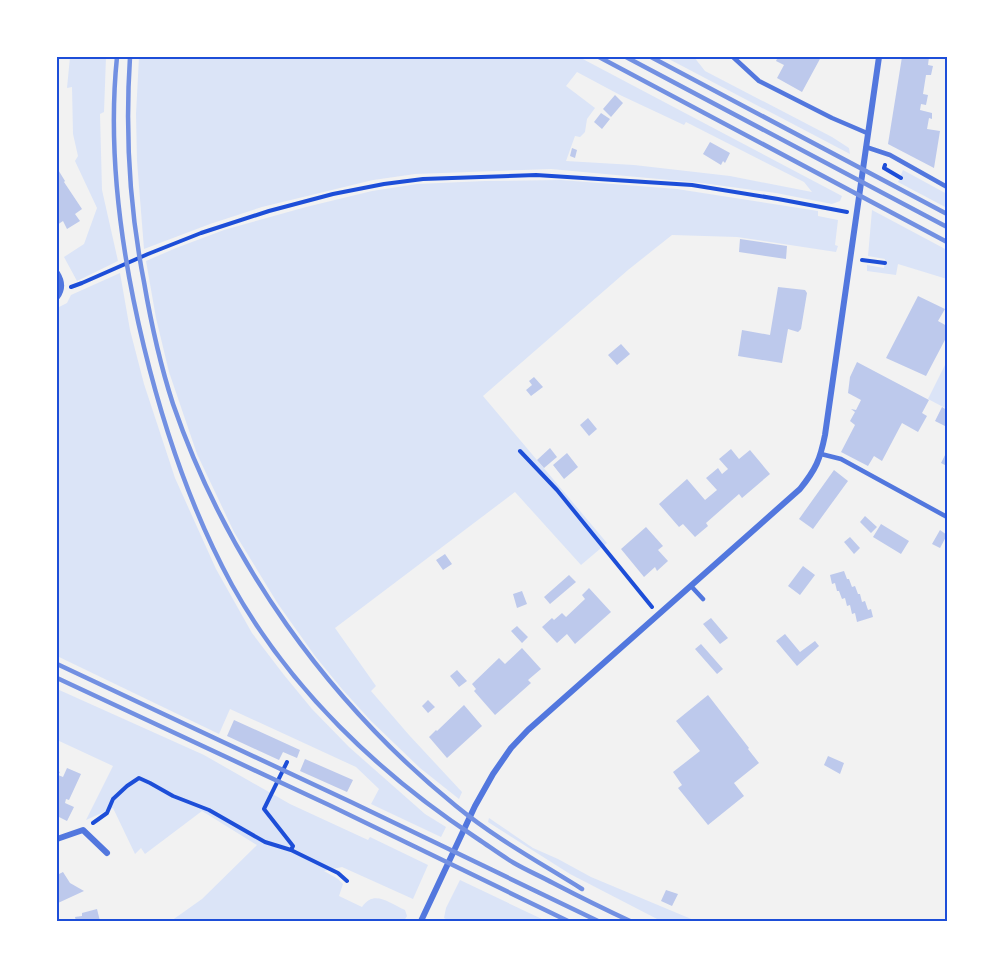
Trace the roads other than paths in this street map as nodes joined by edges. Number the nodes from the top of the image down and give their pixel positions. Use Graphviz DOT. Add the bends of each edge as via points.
graph roads {
  1 [pos="733,57"];
  2 [pos="879,57"];
  3 [pos="867,133"];
  4 [pos="866,147"];
  5 [pos="947,187"];
  6 [pos="57,273"];
  7 [pos="57,297"];
  8 [pos="822,454"];
  9 [pos="947,517"];
  10 [pos="691,586"];
  11 [pos="703,599"];
  12 [pos="57,839"];
  13 [pos="106,853"];
  14 [pos="421,921"];
  1 -- 3 [label="lane" via="759,81"];
  2 -- 3 [label="street"];
  3 -- 4 [label="street"];
  4 -- 5 [label="lane" via="890,155"];
  4 -- 8 [label="street"];
  6 -- 7 [label="street" via="62,284"];
  8 -- 9 [label="lane" via="841,459"];
  8 -- 10 [label="street" via="800,489"];
  10 -- 11 [label="lane"];
  10 -- 14 [label="street" via="511,748 475,806"];
  12 -- 13 [label="street" via="83,830"];
}
